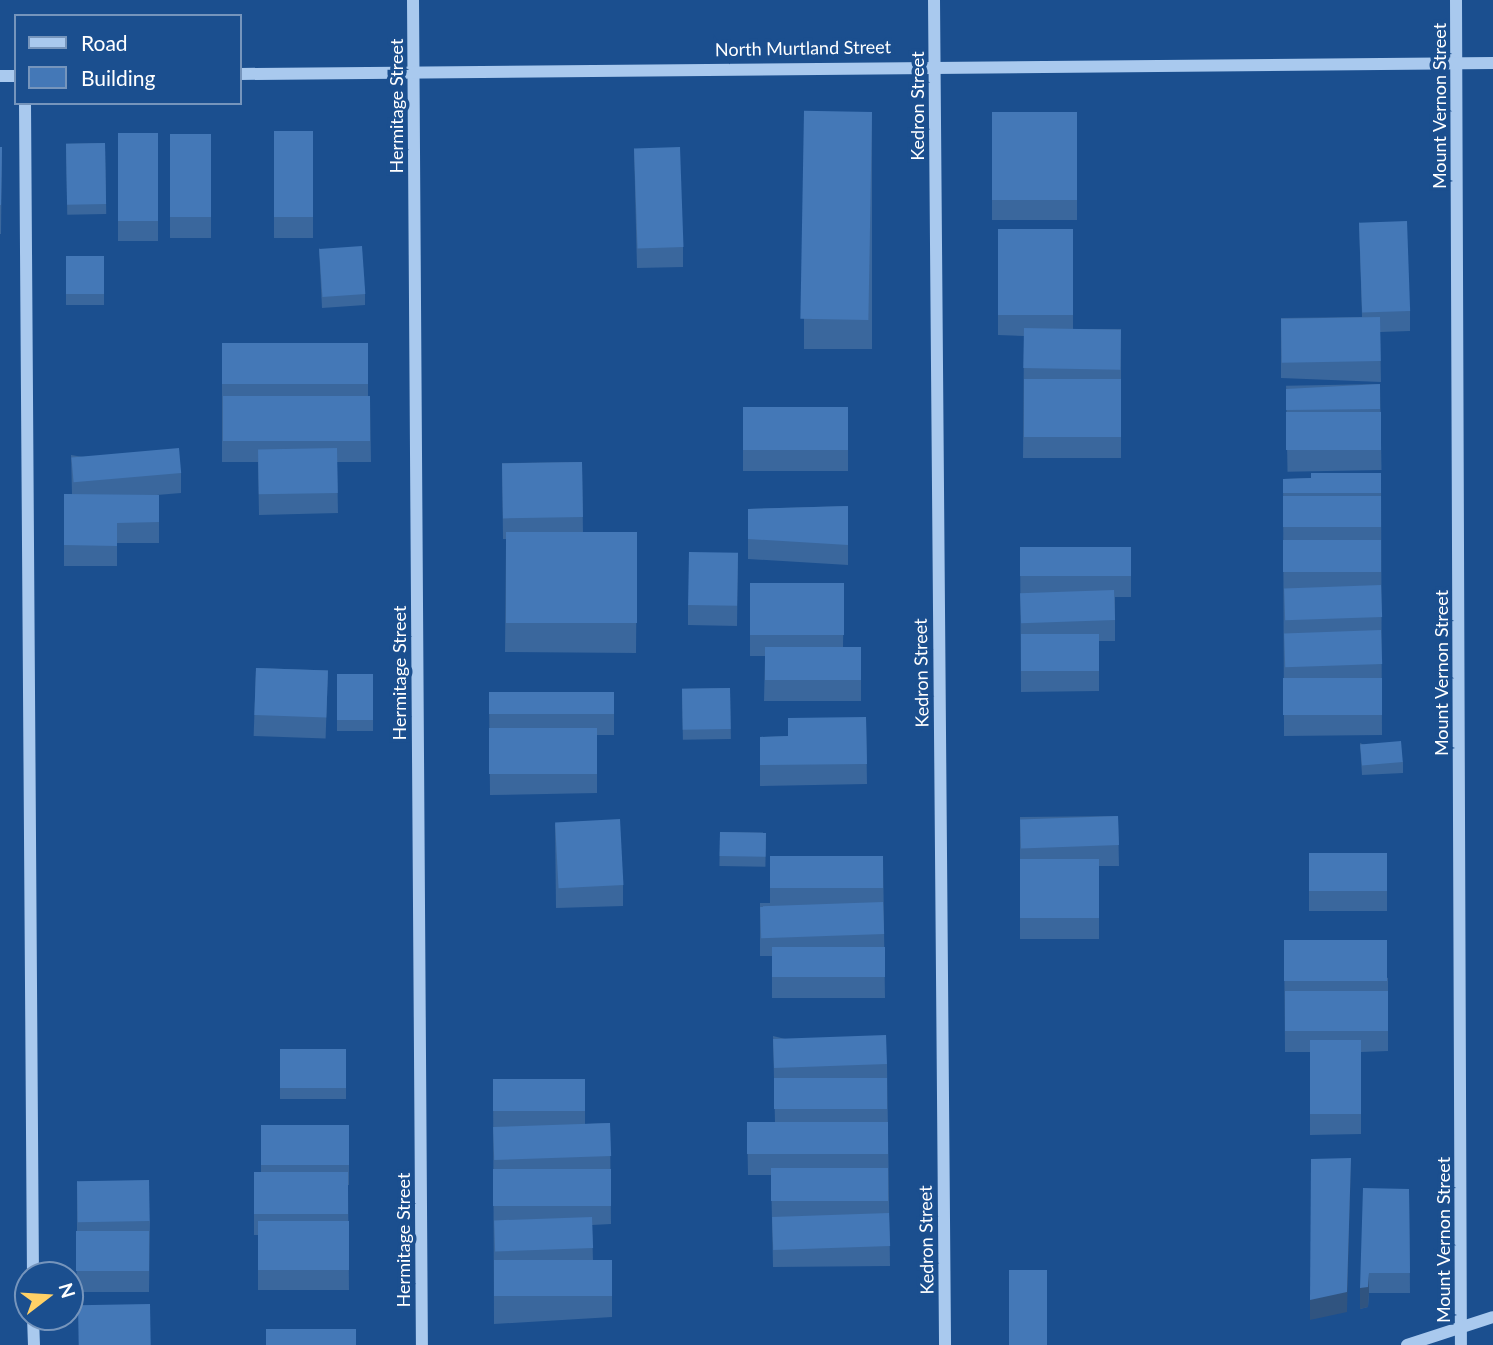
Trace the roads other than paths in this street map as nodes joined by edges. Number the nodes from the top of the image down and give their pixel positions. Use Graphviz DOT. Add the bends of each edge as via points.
graph roads {
  1 [pos="413,0"];
  2 [pos="934,0"];
  3 [pos="1456,0"];
  4 [pos="1456,63"];
  5 [pos="1493,63"];
  6 [pos="934,64"];
  7 [pos="412,72"];
  8 [pos="242,74"];
  9 [pos="25,105"];
  10 [pos="33,1261"];
  11 [pos="1493,1317"];
  12 [pos="1461,1327"];
  13 [pos="422,1345"];
  14 [pos="945,1345"];
  15 [pos="1407,1345"];
  16 [pos="1461,1345"];
  1 -- 7 [label="street, Hermitage Street"];
  2 -- 6 [label="street, Kedron Street"];
  3 -- 4 [label="street, Mount Vernon Street"];
  4 -- 5 [label="street, North Murtland Street"];
  4 -- 6 [label="street, North Murtland Street"];
  4 -- 12 [label="street, Mount Vernon Street"];
  6 -- 7 [label="street, North Murtland Street"];
  6 -- 14 [label="street, Kedron Street"];
  7 -- 8 [label="street, North Murtland Street"];
  7 -- 13 [label="street, Hermitage Street"];
  9 -- 10 [label="street"];
  11 -- 12 [label="street"];
  12 -- 15 [label="street"];
  12 -- 16 [label="street, Mount Vernon Street"];
}
